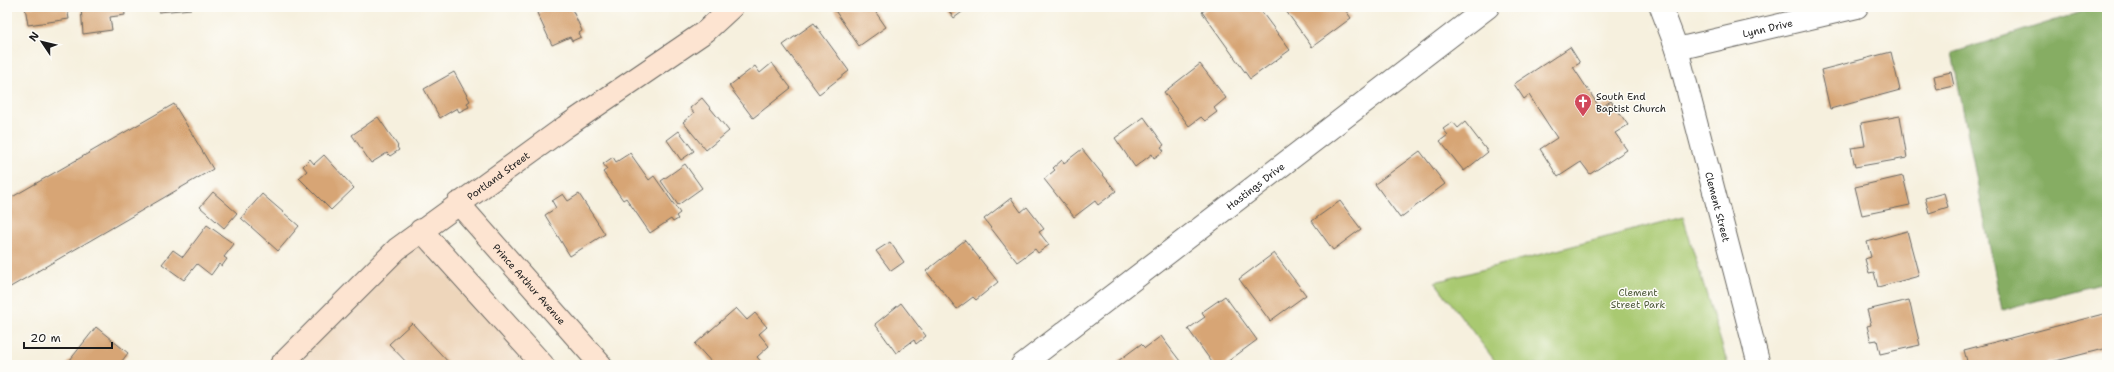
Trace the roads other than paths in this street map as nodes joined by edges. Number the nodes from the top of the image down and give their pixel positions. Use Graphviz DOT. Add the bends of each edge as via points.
graph roads {
  1 [pos="732,7"];
  2 [pos="1488,7"];
  3 [pos="1661,7"];
  4 [pos="1857,7"];
  5 [pos="1677,49"];
  6 [pos="458,203"];
  7 [pos="421,230"];
  8 [pos="281,365"];
  9 [pos="543,365"];
  10 [pos="601,365"];
  11 [pos="1022,365"];
  12 [pos="1759,365"];
  1 -- 6 [label="main road, Portland Street" via="706,31"];
  2 -- 11 [label="street, Hastings Drive"];
  3 -- 5 [label="street"];
  4 -- 5 [label="street, Lynn Drive"];
  5 -- 12 [label="street, Clement Street"];
  6 -- 7 [label="main road, Portland Street"];
  6 -- 10 [label="main road, Prince Arthur Avenue"];
  7 -- 8 [label="main road, Portland Street" via="387,257"];
  7 -- 9 [label="main road"];
}
